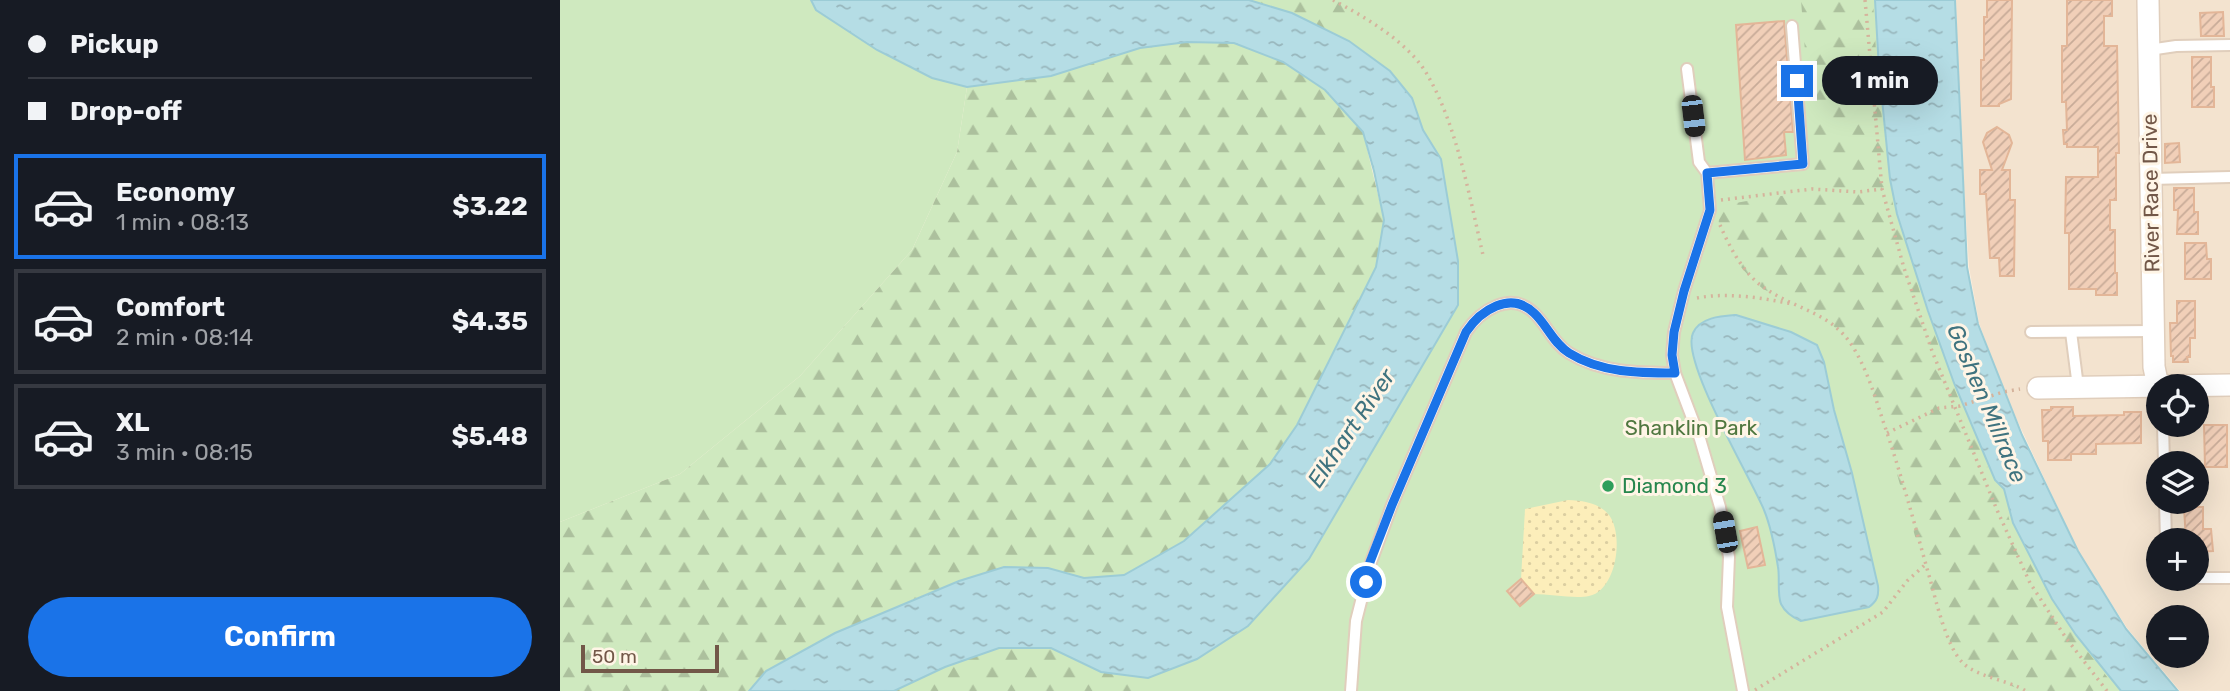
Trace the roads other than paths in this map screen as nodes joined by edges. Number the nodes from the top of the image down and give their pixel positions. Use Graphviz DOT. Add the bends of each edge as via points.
graph roads {
  1 [pos="2148,0"];
  2 [pos="1792,26"];
  3 [pos="2230,45"];
  4 [pos="2149,50"];
  5 [pos="1687,69"];
  6 [pos="1707,173"];
  7 [pos="2230,177"];
  8 [pos="2151,179"];
  9 [pos="2153,331"];
  10 [pos="2031,332"];
  11 [pos="2071,332"];
  12 [pos="1675,373"];
  13 [pos="2156,374"];
  14 [pos="2209,385"];
  15 [pos="2230,385"];
  16 [pos="2146,386"];
  17 [pos="2078,387"];
  18 [pos="2038,388"];
  19 [pos="2209,578"];
  20 [pos="2230,578"];
  21 [pos="1351,691"];
  22 [pos="1743,691"];
  1 -- 4 [label="street, River Race Drive"];
  2 -- 6 [label="lane" via="1803,164"];
  3 -- 4 [label="lane"];
  4 -- 8 [label="street, River Race Drive"];
  5 -- 6 [label="lane" via="1699,162"];
  6 -- 12 [label="lane" via="1710,202 1674,332"];
  7 -- 8 [label="lane"];
  8 -- 9 [label="street, River Race Drive"];
  9 -- 11 [label="lane"];
  9 -- 13 [label="street, River Race Drive"];
  10 -- 11 [label="lane"];
  11 -- 17 [label="lane"];
  12 -- 21 [label="lane" via="1628,373 1591,363 1569,353 1531,310 1519,304 1498,305 1476,317 1370,562 1356,621"];
  12 -- 22 [label="lane" via="1720,507 1729,557 1727,607"];
  14 -- 15 [label="street"];
  16 -- 17 [label="street"];
  17 -- 18 [label="street"];
  19 -- 20 [label="lane"];
}
